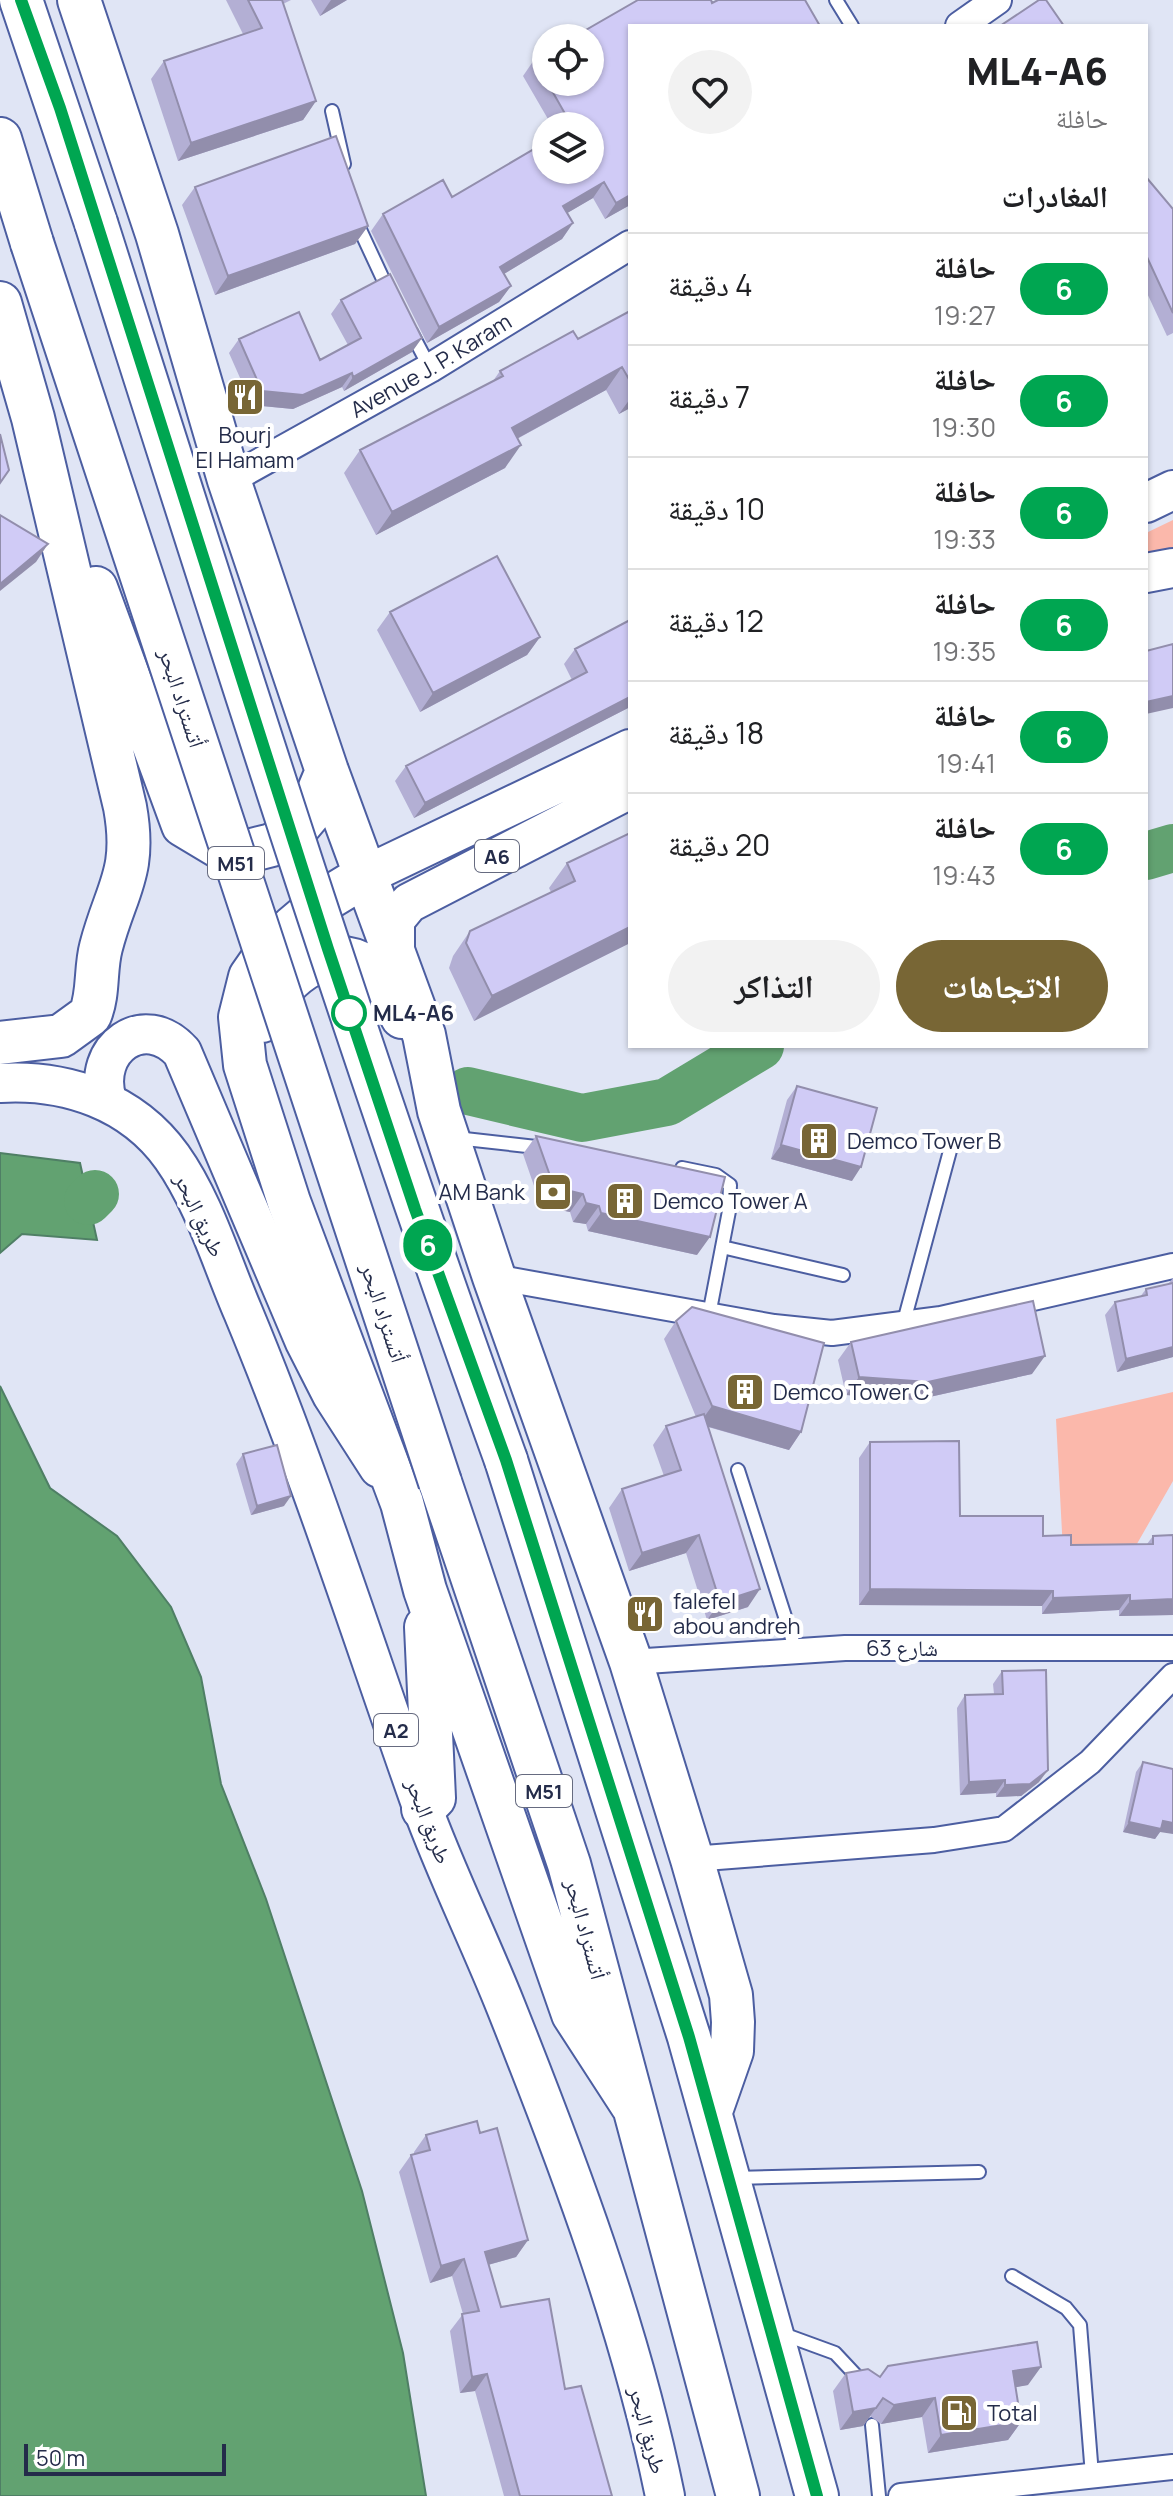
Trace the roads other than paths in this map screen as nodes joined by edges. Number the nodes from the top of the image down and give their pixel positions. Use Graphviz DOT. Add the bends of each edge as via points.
graph roads {
  1 [pos="79,0"];
  2 [pos="836,0"];
  3 [pos="997,0"];
  4 [pos="31,11"];
  5 [pos="851,24"];
  6 [pos="963,24"];
  7 [pos="60,108"];
  8 [pos="332,111"];
  9 [pos="0,139"];
  10 [pos="346,173"];
  11 [pos="352,204"];
  12 [pos="157,234"];
  13 [pos="628,246"];
  14 [pos="395,302"];
  15 [pos="0,303"];
  16 [pos="402,315"];
  17 [pos="0,339"];
  18 [pos="430,368"];
  19 [pos="33,418"];
  20 [pos="229,480"];
  21 [pos="1173,490"];
  22 [pos="1148,502"];
  23 [pos="1173,568"];
  24 [pos="1148,573"];
  25 [pos="628,750"];
  26 [pos="327,771"];
  27 [pos="628,790"];
  28 [pos="366,875"];
  29 [pos="395,948"];
  30 [pos="0,1043"];
  31 [pos="0,1083"];
  32 [pos="107,1100"];
  33 [pos="443,1124"];
  34 [pos="951,1147"];
  35 [pos="565,1150"];
  36 [pos="670,1165"];
  37 [pos="289,1202"];
  38 [pos="722,1247"];
  39 [pos="1173,1266"];
  40 [pos="843,1275"];
  41 [pos="494,1277"];
  42 [pos="709,1315"];
  43 [pos="903,1325"];
  44 [pos="738,1470"];
  45 [pos="402,1503"];
  46 [pos="425,1590"];
  47 [pos="1173,1648"];
  48 [pos="796,1651"];
  49 [pos="631,1662"];
  50 [pos="1173,1676"];
  51 [pos="423,1809"];
  52 [pos="692,1859"];
  53 [pos="632,2105"];
  54 [pos="711,2111"];
  55 [pos="979,2172"];
  56 [pos="729,2178"];
  57 [pos="1012,2276"];
  58 [pos="771,2330"];
  59 [pos="866,2386"];
  60 [pos="872,2425"];
  61 [pos="1173,2467"];
  62 [pos="1076,2482"];
  63 [pos="665,2496"];
  64 [pos="738,2496"];
  65 [pos="817,2496"];
  66 [pos="879,2496"];
  67 [pos="901,2496"];
  1 -- 12 [label="highway"];
  2 -- 5 [label="lane"];
  3 -- 6 [label="street"];
  4 -- 7 [label="highway, M51"];
  7 -- 12 [label="highway" via="85,133 117,187"];
  7 -- 54 [label="highway, M51, bridge" via="328,949 506,1460"];
  8 -- 10 [label="lane"];
  9 -- 53 [label="highway, أتستراد البحر / M51, bridge" via="569,1864"];
  11 -- 14 [label="lane"];
  12 -- 20 [label="highway"];
  13 -- 18 [label="street, Avenue J. P. Karam"];
  15 -- 19 [label="highway"];
  16 -- 18 [label="lane"];
  17 -- 19 [label="street"];
  18 -- 20 [label="street, Avenue J. P. Karam"];
  19 -- 26 [label="highway" via="183,825 223,849 248,851 272,845 293,833 309,814"];
  19 -- 30 [label="highway" via="125,807 129,848 122,890 101,948 90,1015 61,1036"];
  20 -- 26 [label="highway"];
  21 -- 22 [label="highway"];
  23 -- 24 [label="highway"];
  25 -- 28 [label="highway, A6"];
  26 -- 28 [label="highway"];
  27 -- 29 [label="highway, A6" via="419,896 395,920"];
  28 -- 29 [label="highway"];
  28 -- 37 [label="highway" via="325,900 266,954 250,977 240,1017 245,1065"];
  29 -- 33 [label="highway" via="424,1035"];
  31 -- 32 [label="highway, طريق البحر / A2" via="56,1084"];
  32 -- 45 [label="highway" via="103,1069 121,1043 153,1035 182,1052 305,1342 332,1395"];
  32 -- 51 [label="highway, طريق البحر / A2" via="171,1155 192,1192 265,1364"];
  33 -- 35 [label="lane"];
  33 -- 37 [label="highway" via="384,985 366,966 341,957 312,963 272,1000 262,1019 259,1046"];
  33 -- 41 [label="highway"];
  34 -- 43 [label="lane"];
  36 -- 38 [label="lane" via="716,1175 730,1185"];
  37 -- 45 [label="highway"];
  38 -- 40 [label="lane"];
  38 -- 42 [label="lane"];
  39 -- 43 [label="street"];
  41 -- 42 [label="street"];
  41 -- 49 [label="highway"];
  42 -- 43 [label="street" via="832,1333"];
  44 -- 48 [label="lane"];
  45 -- 46 [label="highway"];
  46 -- 51 [label="highway" via="434,1798"];
  46 -- 53 [label="highway" via="573,2014"];
  47 -- 48 [label="street, شارع 63"];
  48 -- 49 [label="street, شارع 63"];
  49 -- 52 [label="highway"];
  50 -- 52 [label="street" via="1090,1762 1004,1829 934,1840"];
  51 -- 63 [label="highway, طريق البحر / A2" via="558,2139 617,2316"];
  52 -- 54 [label="highway" via="731,1995 732,2051"];
  53 -- 64 [label="highway, أتستراد البحر / M51"];
  54 -- 56 [label="highway, M51"];
  55 -- 56 [label="lane"];
  56 -- 58 [label="highway, M51"];
  57 -- 62 [label="lane" via="1066,2308 1080,2325"];
  58 -- 59 [label="lane" via="835,2353"];
  58 -- 65 [label="highway, M51"];
  60 -- 66 [label="lane"];
  61 -- 62 [label="street"];
  62 -- 67 [label="street"];
}
